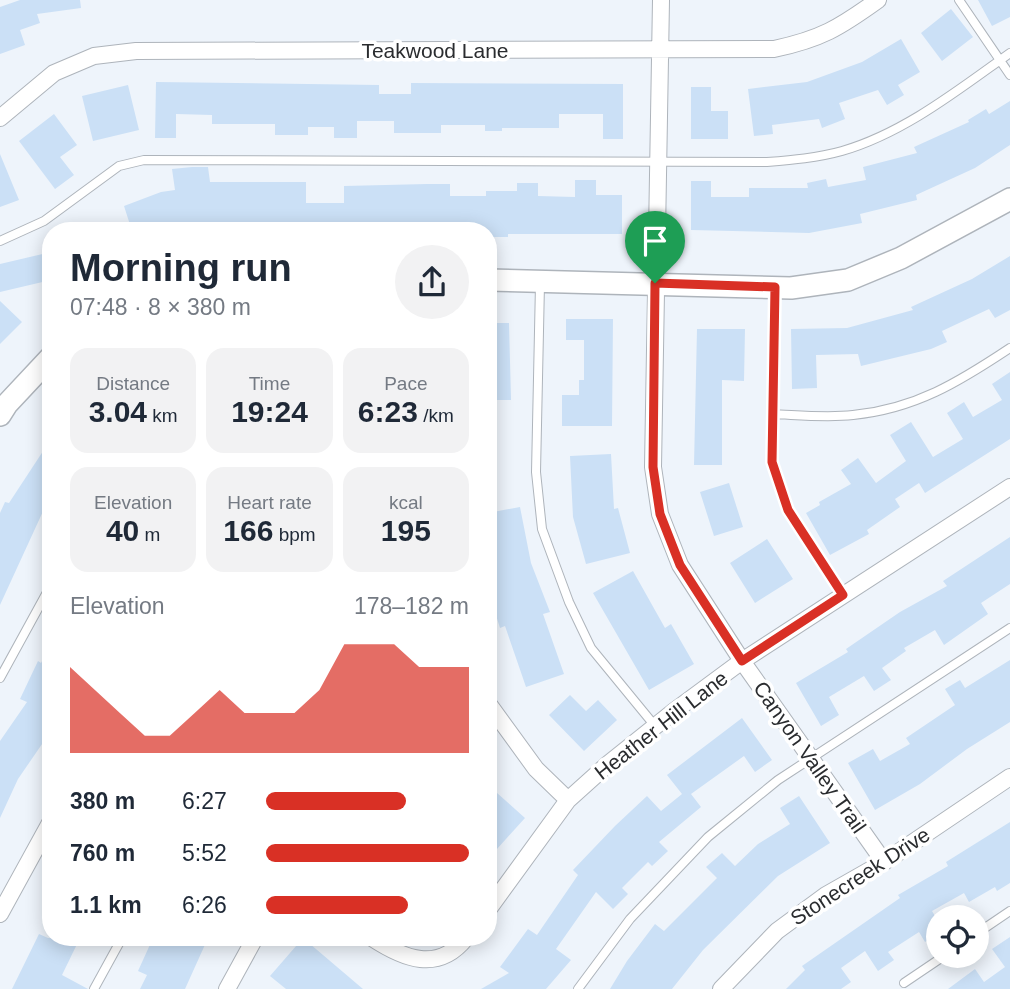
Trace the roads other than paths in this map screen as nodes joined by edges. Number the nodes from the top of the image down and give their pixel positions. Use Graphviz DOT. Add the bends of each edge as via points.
graph roads {
  1 [pos="661,0"];
  2 [pos="878,0"];
  3 [pos="959,0"];
  4 [pos="661,50"];
  5 [pos="1010,53"];
  6 [pos="999,61"];
  7 [pos="1010,75"];
  8 [pos="0,118"];
  9 [pos="658,162"];
  10 [pos="1010,200"];
  11 [pos="0,241"];
  12 [pos="497,280"];
  13 [pos="540,281"];
  14 [pos="655,283"];
  15 [pos="775,287"];
  16 [pos="1010,348"];
  17 [pos="42,367"];
  18 [pos="772,414"];
  19 [pos="0,415"];
  20 [pos="1010,487"];
  21 [pos="843,595"];
  22 [pos="42,601"];
  23 [pos="1010,628"];
  24 [pos="742,661"];
  25 [pos="0,678"];
  26 [pos="497,715"];
  27 [pos="654,726"];
  28 [pos="812,760"];
  29 [pos="1010,777"];
  30 [pos="568,800"];
  31 [pos="42,837"];
  32 [pos="884,862"];
  33 [pos="497,887"];
  34 [pos="1010,911"];
  35 [pos="0,914"];
  36 [pos="989,925"];
  37 [pos="118,946"];
  38 [pos="251,946"];
  39 [pos="384,946"];
  40 [pos="460,946"];
  41 [pos="926,968"];
  42 [pos="904,983"];
  43 [pos="231,987"];
  44 [pos="94,989"];
  45 [pos="579,989"];
  46 [pos="721,989"];
  1 -- 4 [label="street, Canyon Valley Trail"];
  2 -- 4 [label="street, Teakwood Lane" via="835,31 807,42 774,48"];
  3 -- 6 [label="lane"];
  4 -- 8 [label="street, Teakwood Lane" via="136,51 94,56 54,74"];
  4 -- 9 [label="street, Canyon Valley Trail"];
  5 -- 6 [label="lane"];
  6 -- 7 [label="lane"];
  6 -- 9 [label="lane" via="944,100 845,150 767,162"];
  9 -- 11 [label="lane" via="144,160 119,166 44,221"];
  9 -- 14 [label="street, Canyon Valley Trail"];
  10 -- 15 [label="street" via="901,258 848,280"];
  12 -- 13 [label="street"];
  13 -- 14 [label="street"];
  13 -- 27 [label="lane" via="536,472 542,529 591,648"];
  14 -- 15 [label="street"];
  14 -- 24 [label="street, Canyon Valley Trail" via="653,467 660,514 680,565"];
  15 -- 18 [label="lane"];
  16 -- 18 [label="lane" via="937,394 887,410 850,416"];
  17 -- 19 [label="street"];
  18 -- 21 [label="lane" via="772,462 788,510"];
  20 -- 21 [label="street, Heather Hill Lane"];
  21 -- 24 [label="street, Heather Hill Lane"];
  22 -- 25 [label="lane"];
  23 -- 28 [label="lane"];
  24 -- 27 [label="street, Heather Hill Lane"];
  24 -- 28 [label="street, Canyon Valley Trail"];
  26 -- 30 [label="street" via="536,769"];
  27 -- 30 [label="street, Heather Hill Lane"];
  28 -- 32 [label="street, Canyon Valley Trail"];
  28 -- 45 [label="lane" via="778,780 708,837 630,919"];
  29 -- 32 [label="street, Stonecreek Drive"];
  30 -- 33 [label="street, Heather Hill Lane"];
  31 -- 35 [label="street"];
  32 -- 46 [label="street, Stonecreek Drive" via="826,895 777,931"];
  34 -- 36 [label="lane"];
  37 -- 44 [label="lane"];
  38 -- 43 [label="street"];
  39 -- 40 [label="street" via="415,959 436,958"];
  41 -- 42 [label="lane"];
}
